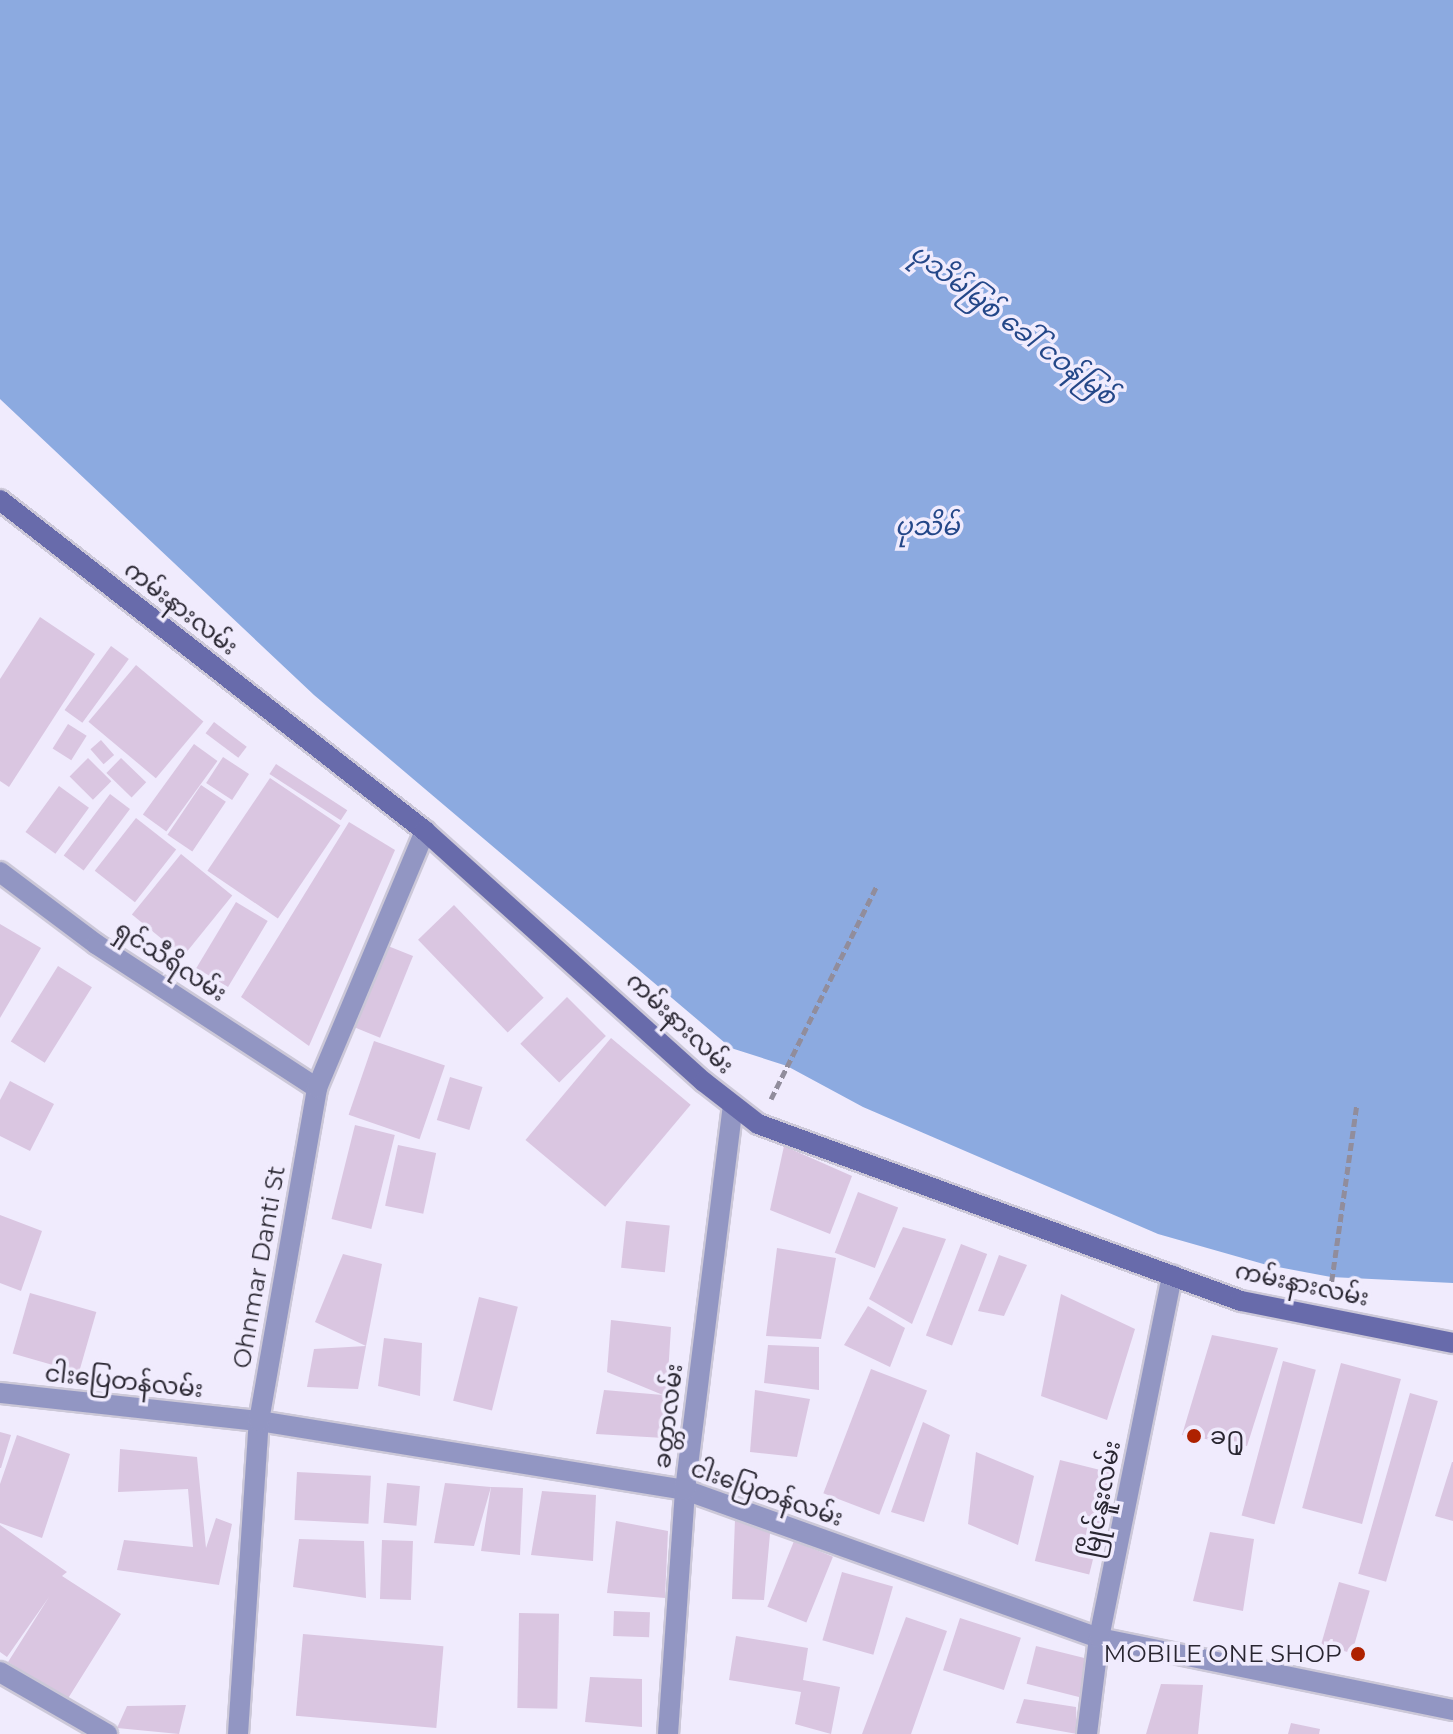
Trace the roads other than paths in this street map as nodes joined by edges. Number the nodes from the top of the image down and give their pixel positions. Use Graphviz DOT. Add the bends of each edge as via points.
graph roads {
  1 [pos="0,500"];
  2 [pos="425,831"];
  3 [pos="0,872"];
  4 [pos="317,1088"];
  5 [pos="733,1106"];
  6 [pos="1172,1275"];
  7 [pos="1453,1343"];
  8 [pos="0,1393"];
  9 [pos="259,1421"];
  10 [pos="685,1490"];
  11 [pos="1099,1638"];
  12 [pos="0,1672"];
  13 [pos="1453,1710"];
  14 [pos="107,1734"];
  15 [pos="238,1734"];
  16 [pos="668,1734"];
  17 [pos="1087,1734"];
  1 -- 2 [label="street, ကမ်းနားလမ်း"];
  2 -- 4 [label="street, Ohnmar Danti St"];
  2 -- 5 [label="street, ကမ်းနားလမ်း"];
  3 -- 4 [label="street, ရှင်သီရိလမ်း" via="96,944"];
  4 -- 9 [label="street, Ohnmar Danti St"];
  5 -- 6 [label="street, ကမ်းနားလမ်း" via="758,1124"];
  5 -- 10 [label="street, ခတ္တာလမ်း"];
  6 -- 7 [label="street, ကမ်းနားလမ်း" via="1241,1301"];
  6 -- 11 [label="street, မြိုင်နူးလမ်း"];
  8 -- 9 [label="street, ငါးပြေတန်လမ်း"];
  9 -- 10 [label="street, ငါးပြေတန်လမ်း"];
  9 -- 15 [label="street, Ohnmar Danti St"];
  10 -- 11 [label="street, ငါးပြေတန်လမ်း"];
  10 -- 16 [label="street, ခတ္တာလမ်း"];
  11 -- 13 [label="street, ငါးပြေတန်လမ်း"];
  11 -- 17 [label="street, မြိုင်နူးလမ်း"];
  12 -- 14 [label="street"];
}
